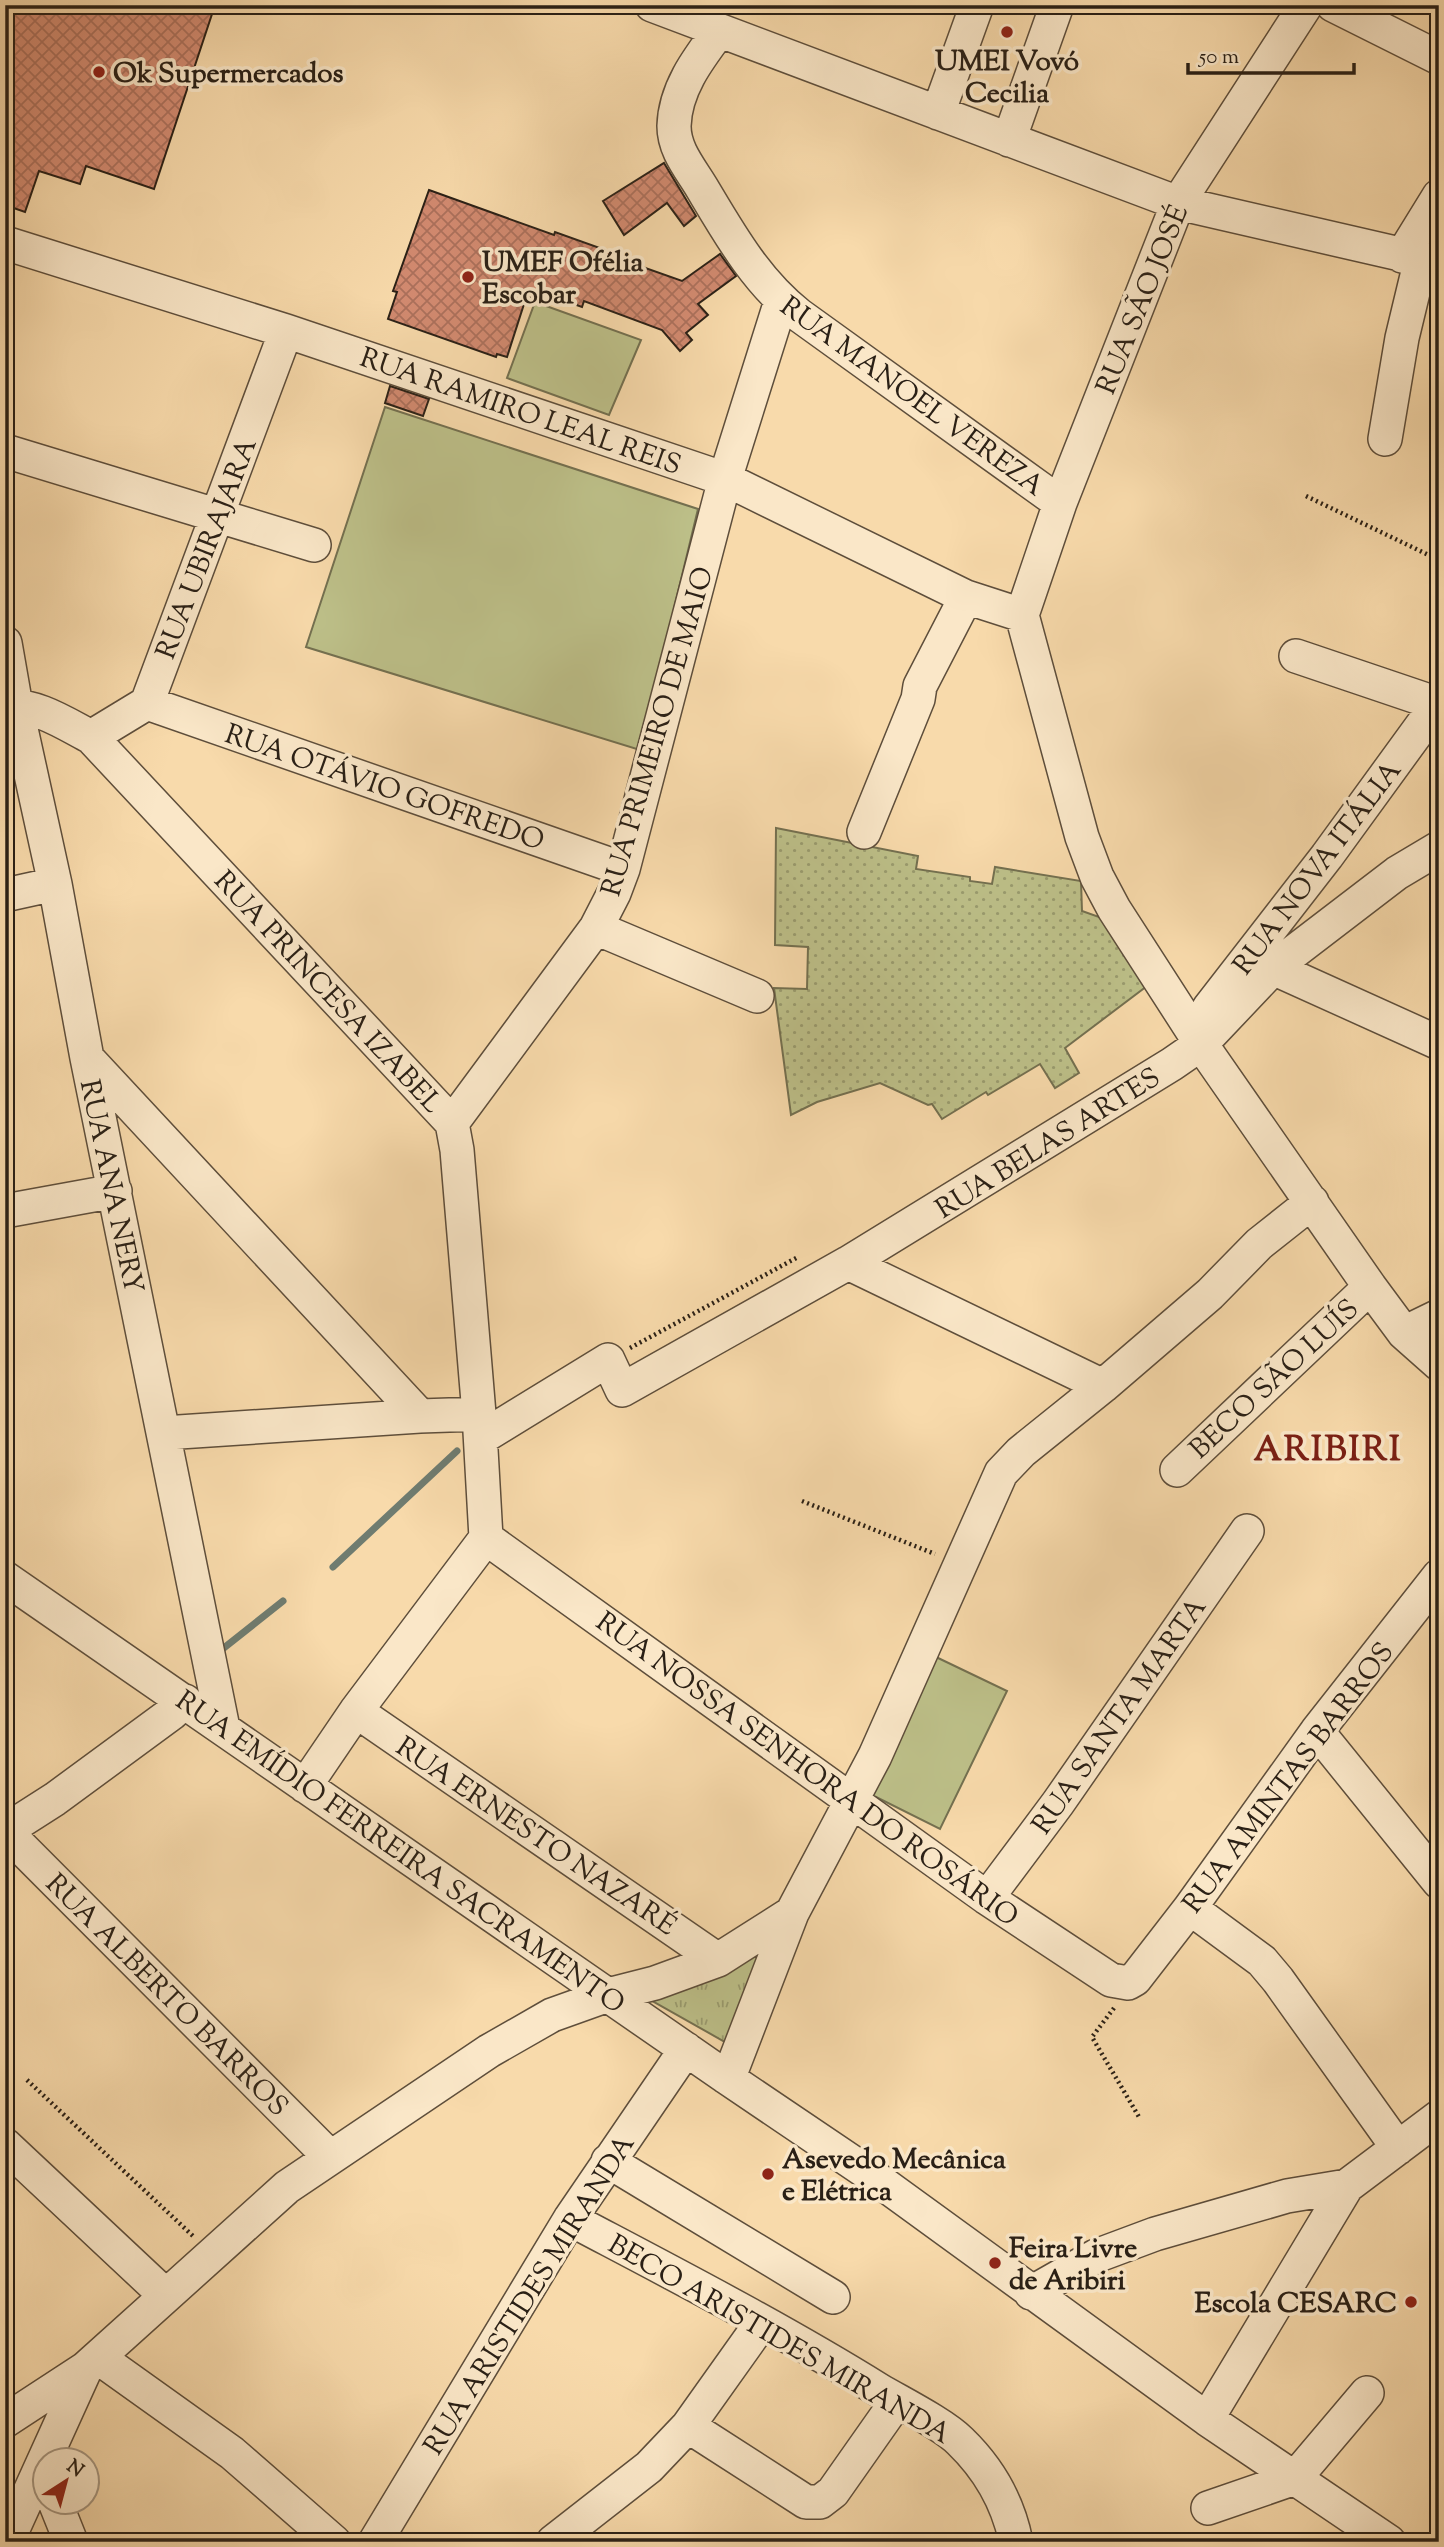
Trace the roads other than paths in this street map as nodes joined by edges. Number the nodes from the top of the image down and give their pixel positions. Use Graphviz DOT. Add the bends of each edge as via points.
graph roads {
  1 [pos="652,5"];
  2 [pos="977,5"];
  3 [pos="1057,5"];
  4 [pos="1306,5"];
  5 [pos="1333,5"];
  6 [pos="719,31"];
  7 [pos="1439,58"];
  8 [pos="938,113"];
  9 [pos="1009,140"];
  10 [pos="1439,196"];
  11 [pos="1178,203"];
  12 [pos="5,243"];
  13 [pos="1420,259"];
  14 [pos="781,301"];
  15 [pos="286,331"];
  16 [pos="1385,439"];
  17 [pos="5,452"];
  18 [pos="724,479"];
  19 [pos="1060,503"];
  20 [pos="218,515"];
  21 [pos="314,545"];
  22 [pos="966,597"];
  23 [pos="1022,615"];
  24 [pos="5,643"];
  25 [pos="1296,656"];
  26 [pos="147,703"];
  27 [pos="1438,703"];
  28 [pos="11,706"];
  29 [pos="91,737"];
  30 [pos="864,832"];
  31 [pos="1439,848"];
  32 [pos="623,869"];
  33 [pos="55,884"];
  34 [pos="5,895"];
  35 [pos="596,928"];
  36 [pos="1273,968"];
  37 [pos="757,996"];
  38 [pos="1196,1037"];
  39 [pos="1439,1043"];
  40 [pos="87,1058"];
  41 [pos="452,1123"];
  42 [pos="115,1191"];
  43 [pos="1312,1202"];
  44 [pos="5,1211"];
  45 [pos="848,1264"];
  46 [pos="1370,1287"];
  47 [pos="1439,1316"];
  48 [pos="1404,1333"];
  49 [pos="1439,1364"];
  50 [pos="1103,1387"];
  51 [pos="420,1416"];
  52 [pos="480,1426"];
  53 [pos="164,1433"];
  54 [pos="1177,1469"];
  55 [pos="1247,1531"];
  56 [pos="486,1538"];
  57 [pos="1439,1576"];
  58 [pos="5,1578"];
  59 [pos="185,1701"];
  60 [pos="356,1711"];
  61 [pos="223,1728"];
  62 [pos="1317,1731"];
  63 [pos="305,1786"];
  64 [pos="853,1801"];
  65 [pos="5,1831"];
  66 [pos="1439,1882"];
  67 [pos="988,1898"];
  68 [pos="1190,1908"];
  69 [pos="792,1913"];
  70 [pos="748,1941"];
  71 [pos="718,1960"];
  72 [pos="774,1963"];
  73 [pos="1135,1979"];
  74 [pos="608,1995"];
  75 [pos="686,2049"];
  76 [pos="726,2077"];
  77 [pos="1439,2117"];
  78 [pos="5,2145"];
  79 [pos="1398,2148"];
  80 [pos="330,2157"];
  81 [pos="608,2161"];
  82 [pos="1347,2186"];
  83 [pos="570,2219"];
  84 [pos="1031,2293"];
  85 [pos="166,2295"];
  86 [pos="833,2297"];
  87 [pos="762,2322"];
  88 [pos="92,2363"];
  89 [pos="1367,2393"];
  90 [pos="897,2401"];
  91 [pos="1207,2420"];
  92 [pos="5,2421"];
  93 [pos="688,2426"];
  94 [pos="54,2446"];
  95 [pos="1295,2479"];
  96 [pos="32,2493"];
  97 [pos="1208,2508"];
  98 [pos="61,2516"];
  99 [pos="7,2542"];
  100 [pos="71,2542"];
  101 [pos="334,2542"];
  102 [pos="375,2542"];
  103 [pos="553,2542"];
  104 [pos="1016,2542"];
  105 [pos="1389,2542"];
  1 -- 6 [label="street"];
  2 -- 8 [label="street"];
  3 -- 9 [label="street"];
  4 -- 11 [label="street, RUA SÃO JOSÉ"];
  5 -- 7 [label="street"];
  6 -- 8 [label="street"];
  6 -- 14 [label="street, RUA MANOEL VEREZA" via="688,76 677,105 674,128 678,150 736,246"];
  8 -- 9 [label="street"];
  9 -- 11 [label="street"];
  10 -- 13 [label="street"];
  11 -- 13 [label="street"];
  11 -- 19 [label="street, RUA SÃO JOSÉ"];
  12 -- 15 [label="street, RUA RAMIRO LEAL REIS"];
  13 -- 16 [label="street"];
  14 -- 18 [label="street, RUA PRIMEIRO DE MAIO"];
  14 -- 19 [label="street, RUA MANOEL VEREZA"];
  15 -- 18 [label="street, RUA RAMIRO LEAL REIS"];
  15 -- 20 [label="street, RUA UBIRAJARA"];
  17 -- 20 [label="street"];
  18 -- 22 [label="street, RUA RAMIRO LEAL REIS"];
  18 -- 32 [label="street, RUA PRIMEIRO DE MAIO"];
  19 -- 23 [label="street, RUA SÃO JOSÉ"];
  20 -- 21 [label="street"];
  20 -- 26 [label="street, RUA UBIRAJARA"];
  22 -- 23 [label="street, RUA RAMIRO LEAL REIS"];
  22 -- 30 [label="street" via="920,686"];
  23 -- 38 [label="street" via="1097,877"];
  24 -- 28 [label="street, RUA ANA NERY"];
  25 -- 27 [label="street"];
  26 -- 29 [label="street"];
  26 -- 32 [label="street, RUA OTÁVIO GOFREDO"];
  27 -- 38 [label="street, RUA NOVA ITÁLIA"];
  28 -- 29 [label="street, RUA PRINCESA IZABEL" via="52,717"];
  28 -- 33 [label="street, RUA ANA NERY"];
  29 -- 41 [label="street, RUA PRINCESA IZABEL"];
  31 -- 36 [label="street, RUA BELAS ARTES" via="1397,873"];
  32 -- 35 [label="street, RUA PRIMEIRO DE MAIO"];
  33 -- 34 [label="street"];
  33 -- 40 [label="street, RUA ANA NERY"];
  35 -- 37 [label="street"];
  35 -- 41 [label="street, RUA PRIMEIRO DE MAIO"];
  36 -- 38 [label="street, RUA BELAS ARTES"];
  36 -- 39 [label="street"];
  38 -- 43 [label="street"];
  38 -- 45 [label="street, RUA BELAS ARTES" via="1082,1121"];
  40 -- 42 [label="street, RUA ANA NERY"];
  40 -- 51 [label="street"];
  41 -- 52 [label="street, RUA PRINCESA IZABEL"];
  42 -- 44 [label="street"];
  42 -- 53 [label="street, RUA ANA NERY"];
  43 -- 46 [label="street"];
  43 -- 50 [label="street" via="1259,1244 1210,1294"];
  45 -- 50 [label="street"];
  45 -- 52 [label="street, RUA BELAS ARTES" via="622,1390 608,1360"];
  46 -- 48 [label="street"];
  46 -- 54 [label="street, BECO SÃO LUÍS"];
  47 -- 48 [label="street"];
  48 -- 49 [label="street"];
  50 -- 64 [label="street" via="1021,1452 1001,1474"];
  51 -- 52 [label="street"];
  51 -- 53 [label="street"];
  52 -- 56 [label="street, RUA PRINCESA IZABEL"];
  53 -- 61 [label="street, RUA ANA NERY"];
  55 -- 67 [label="street, RUA SANTA MARTA"];
  56 -- 60 [label="street"];
  56 -- 64 [label="street, RUA NOSSA SENHORA DO ROSÁRIO"];
  57 -- 62 [label="street, RUA AMINTAS BARROS"];
  58 -- 59 [label="street, RUA EMÍDIO FERREIRA SACRAMENTO"];
  59 -- 61 [label="street, RUA EMÍDIO FERREIRA SACRAMENTO"];
  59 -- 65 [label="street"];
  60 -- 63 [label="street"];
  60 -- 71 [label="street, RUA ERNESTO NAZARÉ"];
  61 -- 63 [label="street, RUA EMÍDIO FERREIRA SACRAMENTO"];
  62 -- 66 [label="street"];
  62 -- 68 [label="street, RUA AMINTAS BARROS"];
  63 -- 74 [label="street, RUA EMÍDIO FERREIRA SACRAMENTO"];
  64 -- 67 [label="street, RUA NOSSA SENHORA DO ROSÁRIO"];
  64 -- 69 [label="street"];
  65 -- 80 [label="street, RUA ALBERTO BARROS"];
  67 -- 73 [label="street, RUA NOSSA SENHORA DO ROSÁRIO" via="1111,1980 1128,1983"];
  68 -- 73 [label="street, RUA AMINTAS BARROS"];
  68 -- 79 [label="street" via="1262,1961"];
  69 -- 70 [label="street"];
  69 -- 72 [label="street"];
  70 -- 71 [label="street"];
  70 -- 72 [label="street" via="769,1944"];
  71 -- 74 [label="street"];
  72 -- 76 [label="street"];
  74 -- 75 [label="street, RUA EMÍDIO FERREIRA SACRAMENTO"];
  74 -- 80 [label="street" via="552,2015 489,2051"];
  75 -- 76 [label="street, RUA EMÍDIO FERREIRA SACRAMENTO"];
  75 -- 81 [label="street, RUA ARISTIDES MIRANDA"];
  76 -- 84 [label="street, RUA EMÍDIO FERREIRA SACRAMENTO" via="874,2177"];
  77 -- 79 [label="street"];
  78 -- 85 [label="street"];
  79 -- 82 [label="street"];
  80 -- 85 [label="street" via="287,2187"];
  81 -- 83 [label="street, RUA ARISTIDES MIRANDA"];
  81 -- 86 [label="street"];
  82 -- 84 [label="street" via="1287,2196 1155,2234 1096,2256"];
  82 -- 91 [label="street"];
  83 -- 87 [label="street, BECO ARISTIDES MIRANDA"];
  83 -- 102 [label="street, RUA ARISTIDES MIRANDA"];
  84 -- 91 [label="street, RUA EMÍDIO FERREIRA SACRAMENTO"];
  85 -- 88 [label="street"];
  87 -- 90 [label="street, BECO ARISTIDES MIRANDA"];
  87 -- 93 [label="street"];
  88 -- 92 [label="street"];
  88 -- 94 [label="street"];
  88 -- 101 [label="street" via="232,2453"];
  89 -- 95 [label="street"];
  90 -- 93 [label="street" via="833,2491 820,2502 806,2502"];
  90 -- 104 [label="street, BECO ARISTIDES MIRANDA" via="958,2438 981,2462 1001,2494"];
  91 -- 95 [label="street, RUA EMÍDIO FERREIRA SACRAMENTO"];
  93 -- 103 [label="street" via="649,2467"];
  95 -- 97 [label="street"];
  95 -- 105 [label="street, RUA EMÍDIO FERREIRA SACRAMENTO"];
  96 -- 99 [label="street"];
  98 -- 100 [label="street"];
}
